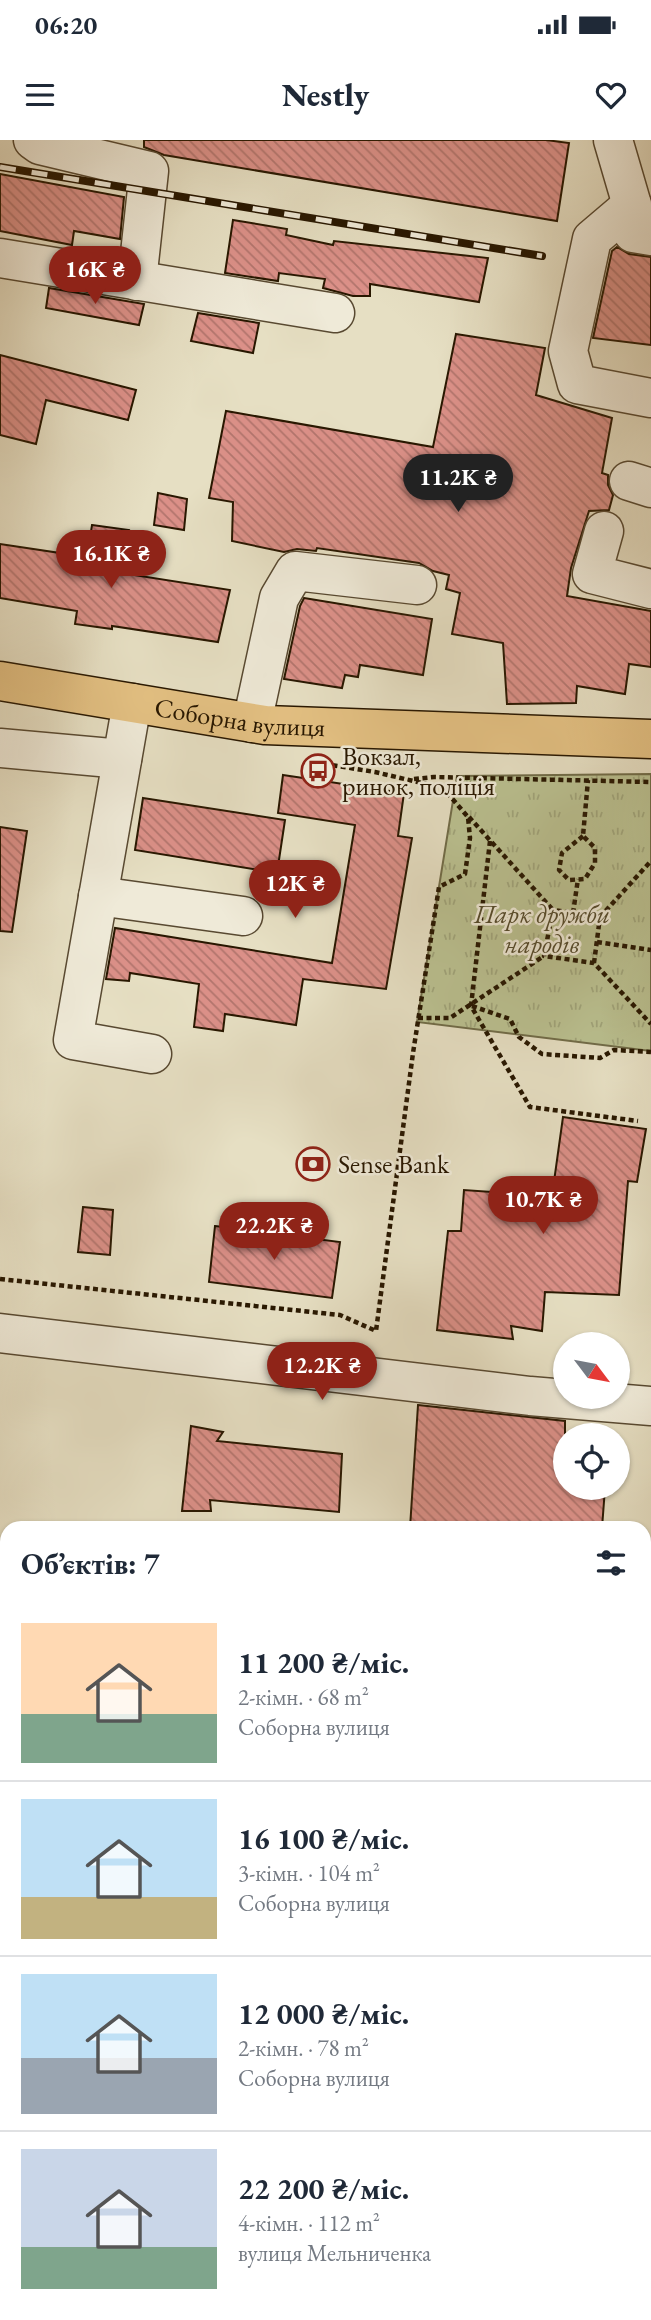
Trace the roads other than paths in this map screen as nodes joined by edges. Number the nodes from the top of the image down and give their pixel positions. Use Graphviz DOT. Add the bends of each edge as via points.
graph roads {
  1 [pos="33,140"];
  2 [pos="613,140"];
  3 [pos="641,220"];
  4 [pos="0,258"];
  5 [pos="137,281"];
  6 [pos="335,313"];
  7 [pos="651,398"];
  8 [pos="604,531"];
  9 [pos="417,585"];
  10 [pos="651,589"];
  11 [pos="0,681"];
  12 [pos="132,703"];
  13 [pos="252,723"];
  14 [pos="651,739"];
  15 [pos="0,748"];
  16 [pos="122,759"];
  17 [pos="99,896"];
  18 [pos="243,916"];
  19 [pos="152,1054"];
  20 [pos="0,1334"];
  21 [pos="651,1406"];
  1 -- 5 [label="street" via="149,171"];
  2 -- 3 [label="street"];
  3 -- 7 [label="street" via="592,239 568,351 577,384"];
  4 -- 5 [label="street"];
  5 -- 6 [label="street"];
  8 -- 10 [label="street" via="592,574"];
  9 -- 13 [label="street" via="295,571 279,598"];
  11 -- 12 [label="main road, Соборна вулиця"];
  12 -- 13 [label="main road, Соборна вулиця"];
  12 -- 16 [label="street"];
  13 -- 14 [label="main road, Соборна вулиця"];
  15 -- 16 [label="street"];
  16 -- 17 [label="street"];
  17 -- 18 [label="street"];
  17 -- 19 [label="street" via="73,1040"];
  20 -- 21 [label="street"];
}
